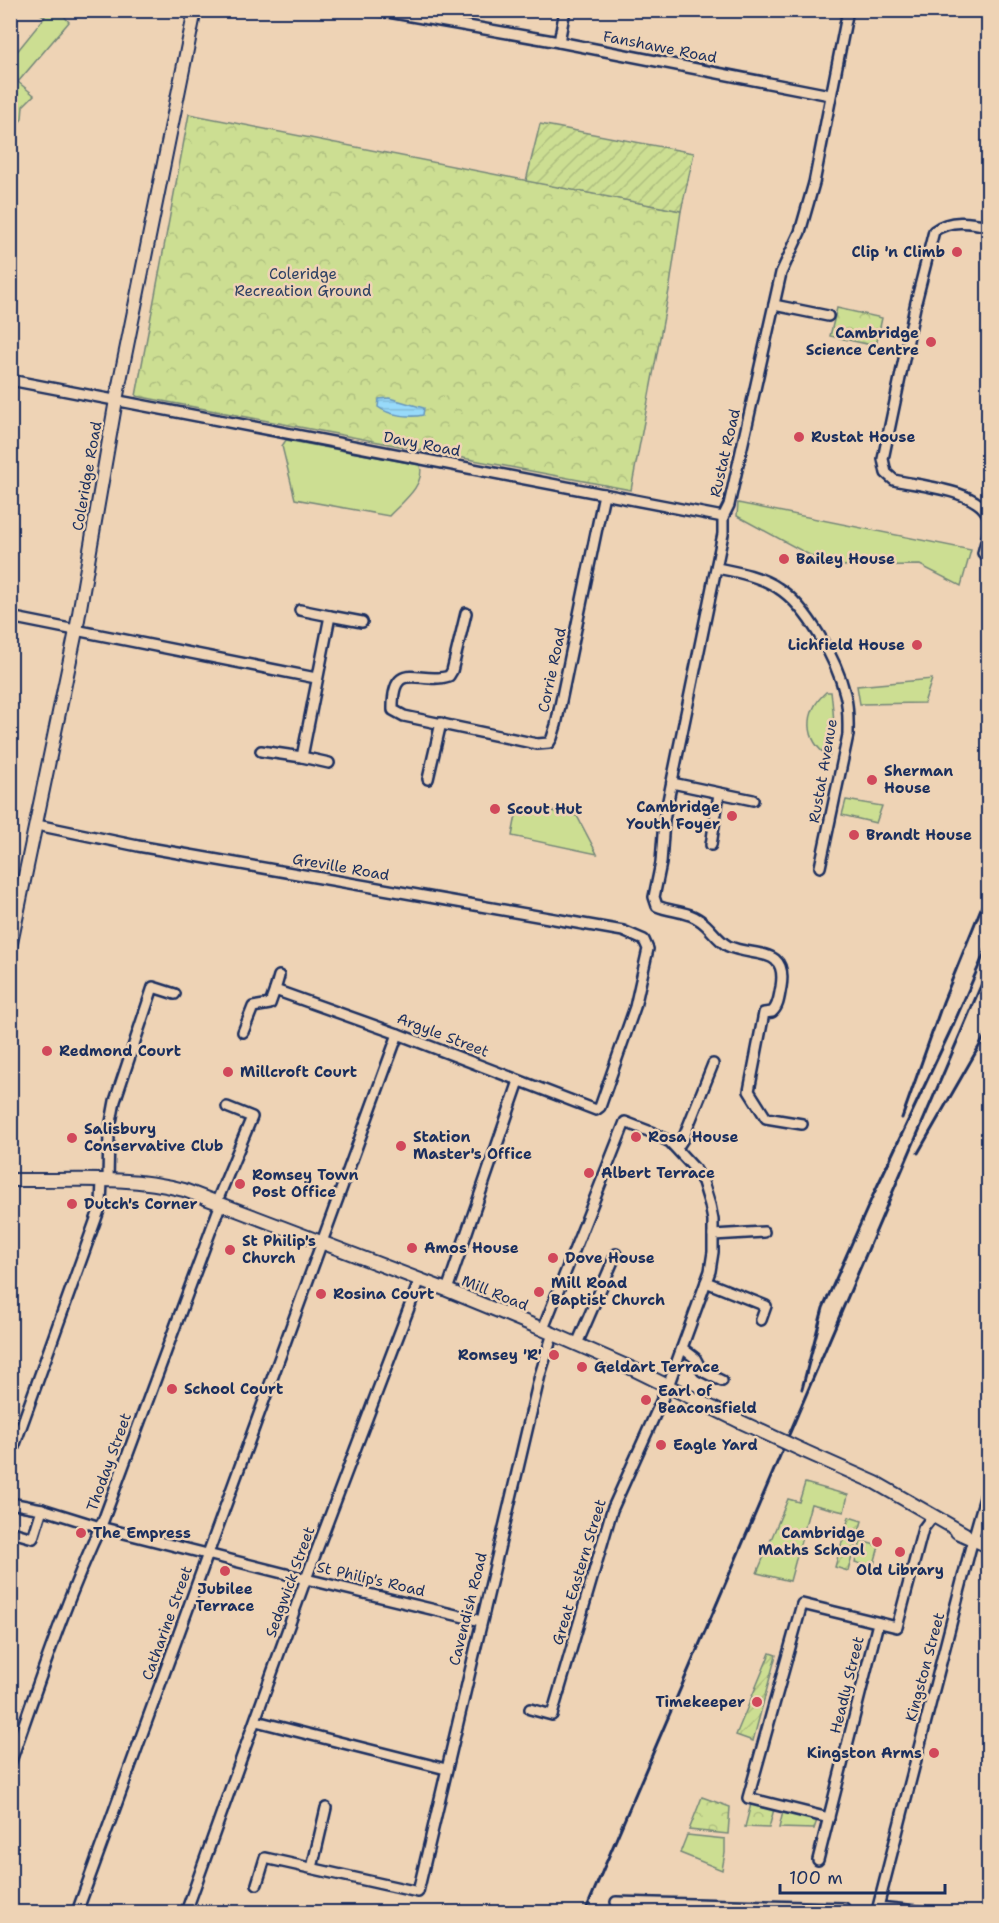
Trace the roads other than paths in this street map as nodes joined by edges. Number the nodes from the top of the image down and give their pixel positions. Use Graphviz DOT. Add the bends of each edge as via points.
graph roads {
  1 [pos="195,10"];
  2 [pos="565,10"];
  3 [pos="848,10"];
  4 [pos="377,11"];
  5 [pos="559,42"];
  6 [pos="830,95"];
  7 [pos="988,226"];
  8 [pos="774,305"];
  9 [pos="828,316"];
  10 [pos="10,380"];
  11 [pos="116,400"];
  12 [pos="604,494"];
  13 [pos="988,516"];
  14 [pos="723,517"];
  15 [pos="988,534"];
  16 [pos="983,553"];
  17 [pos="717,568"];
  18 [pos="300,610"];
  19 [pos="465,613"];
  20 [pos="330,616"];
  21 [pos="10,617"];
  22 [pos="362,622"];
  23 [pos="76,631"];
  24 [pos="316,678"];
  25 [pos="441,723"];
  26 [pos="261,751"];
  27 [pos="302,757"];
  28 [pos="329,763"];
  29 [pos="428,779"];
  30 [pos="672,783"];
  31 [pos="719,794"];
  32 [pos="753,800"];
  33 [pos="36,825"];
  34 [pos="711,844"];
  35 [pos="820,867"];
  36 [pos="10,948"];
  37 [pos="279,976"];
  38 [pos="275,990"];
  39 [pos="175,994"];
  40 [pos="243,1032"];
  41 [pos="398,1034"];
  42 [pos="712,1064"];
  43 [pos="519,1081"];
  44 [pos="227,1107"];
  45 [pos="598,1109"];
  46 [pos="802,1124"];
  47 [pos="677,1148"];
  48 [pos="10,1180"];
  49 [pos="105,1180"];
  50 [pos="219,1202"];
  51 [pos="764,1232"];
  52 [pos="714,1235"];
  53 [pos="322,1243"];
  54 [pos="616,1254"];
  55 [pos="420,1280"];
  56 [pos="706,1282"];
  57 [pos="447,1290"];
  58 [pos="761,1320"];
  59 [pos="548,1331"];
  60 [pos="577,1344"];
  61 [pos="681,1348"];
  62 [pos="722,1381"];
  63 [pos="668,1386"];
  64 [pos="10,1458"];
  65 [pos="988,1487"];
  66 [pos="10,1503"];
  67 [pos="42,1509"];
  68 [pos="937,1519"];
  69 [pos="100,1527"];
  70 [pos="10,1536"];
  71 [pos="970,1541"];
  72 [pos="988,1546"];
  73 [pos="207,1554"];
  74 [pos="306,1579"];
  75 [pos="481,1621"];
  76 [pos="878,1623"];
  77 [pos="530,1709"];
  78 [pos="256,1721"];
  79 [pos="10,1764"];
  80 [pos="446,1769"];
  81 [pos="326,1808"];
  82 [pos="829,1818"];
  83 [pos="818,1860"];
  84 [pos="312,1868"];
  85 [pos="256,1884"];
  86 [pos="616,1902"];
  87 [pos="697,1909"];
  88 [pos="844,1910"];
  89 [pos="77,1912"];
  90 [pos="186,1912"];
  91 [pos="927,1912"];
  1 -- 11 [label="street, Coleridge Road"];
  2 -- 5 [label="street"];
  3 -- 6 [label="street, Rustat Road"];
  4 -- 5 [label="street, Fanshawe Road"];
  5 -- 6 [label="street, Fanshawe Road"];
  6 -- 8 [label="street, Rustat Road" via="814,183 800,232 781,273"];
  7 -- 13 [label="street" via="967,222 942,225 934,231 883,459 886,473 894,480 966,496 980,504"];
  8 -- 9 [label="street"];
  8 -- 14 [label="street, Rustat Road" via="729,505"];
  10 -- 11 [label="street, Davy Road"];
  11 -- 12 [label="street, Davy Road"];
  11 -- 23 [label="street, Coleridge Road"];
  12 -- 14 [label="street, Davy Road"];
  12 -- 25 [label="street, Corrie Road" via="549,743 537,744"];
  14 -- 17 [label="street, Rustat Road"];
  15 -- 16 [label="street"];
  17 -- 30 [label="street, Rustat Road"];
  17 -- 35 [label="street, Rustat Avenue" via="757,578 796,601 811,621 843,684 848,735"];
  18 -- 20 [label="street"];
  19 -- 25 [label="street, Corrie Road" via="449,676 408,676 397,684 394,693 393,710 397,713"];
  20 -- 22 [label="street"];
  20 -- 24 [label="street"];
  21 -- 23 [label="street"];
  23 -- 24 [label="street"];
  23 -- 33 [label="street, Coleridge Road"];
  24 -- 27 [label="street"];
  25 -- 29 [label="street"];
  26 -- 27 [label="street"];
  27 -- 28 [label="street"];
  30 -- 31 [label="street"];
  30 -- 46 [label="street, Rustat Road" via="654,897 657,906 692,915 728,946 771,956 779,964 782,974 777,1008 764,1013 749,1091 766,1118"];
  31 -- 32 [label="street"];
  31 -- 34 [label="street"];
  33 -- 36 [label="street, Coleridge Road"];
  33 -- 45 [label="street, Greville Road" via="623,931 644,940 648,949 635,1007"];
  37 -- 38 [label="street"];
  38 -- 40 [label="street" via="270,1004 253,1007"];
  38 -- 41 [label="street, Argyle Street"];
  39 -- 49 [label="street" via="153,987 115,1101"];
  41 -- 43 [label="street, Argyle Street"];
  41 -- 53 [label="street, Catharine Street"];
  42 -- 47 [label="street"];
  43 -- 45 [label="street, Argyle Street"];
  43 -- 57 [label="street"];
  44 -- 50 [label="street" via="252,1117"];
  47 -- 52 [label="street" via="703,1182"];
  47 -- 59 [label="street, Cavendish Road" via="625,1122"];
  48 -- 49 [label="street, Mill Road"];
  49 -- 50 [label="street, Mill Road" via="166,1185"];
  49 -- 64 [label="street" via="101,1205"];
  50 -- 53 [label="street, Mill Road"];
  50 -- 69 [label="street, Thoday Street"];
  51 -- 52 [label="street"];
  52 -- 56 [label="street"];
  53 -- 55 [label="street, Mill Road"];
  53 -- 73 [label="street, Catharine Street"];
  54 -- 60 [label="street"];
  55 -- 57 [label="street, Mill Road"];
  55 -- 74 [label="street, Sedgwick Street"];
  56 -- 58 [label="street" via="766,1306"];
  56 -- 61 [label="street"];
  57 -- 59 [label="street, Mill Road"];
  59 -- 60 [label="street, Mill Road"];
  59 -- 75 [label="street, Cavendish Road"];
  60 -- 63 [label="street, Mill Road"];
  61 -- 62 [label="street" via="695,1358 709,1378"];
  61 -- 63 [label="street"];
  63 -- 68 [label="street, Mill Road, bridge" via="876,1483"];
  63 -- 77 [label="street, Great Eastern Street" via="612,1510 552,1715"];
  65 -- 71 [label="street, Kingston Street"];
  66 -- 67 [label="street, St Philip's Road"];
  67 -- 69 [label="street, St Philip's Road"];
  67 -- 70 [label="street" via="33,1538 12,1532"];
  68 -- 71 [label="street, Mill Road" via="959,1529"];
  68 -- 76 [label="street, Headly Street" via="924,1528 897,1627"];
  69 -- 73 [label="street, St Philip's Road"];
  69 -- 79 [label="street, Thoday Street"];
  71 -- 72 [label="street, Mill Road"];
  71 -- 91 [label="street, Kingston Street" via="878,1907"];
  73 -- 74 [label="street, St Philip's Road"];
  73 -- 89 [label="street, Catharine Street"];
  74 -- 75 [label="street, St Philip's Road"];
  74 -- 78 [label="street, Sedgwick Street"];
  75 -- 80 [label="street, Cavendish Road"];
  76 -- 82 [label="street, Headly Street"];
  76 -- 82 [label="street" via="802,1604 748,1798"];
  78 -- 80 [label="street"];
  78 -- 90 [label="street, Sedgwick Street"];
  80 -- 84 [label="street, Cavendish Road" via="418,1892"];
  81 -- 84 [label="street"];
  82 -- 83 [label="street, Headly Street"];
  84 -- 85 [label="street" via="265,1858"];
  86 -- 87 [label="street"];
  87 -- 88 [label="street"];
}
